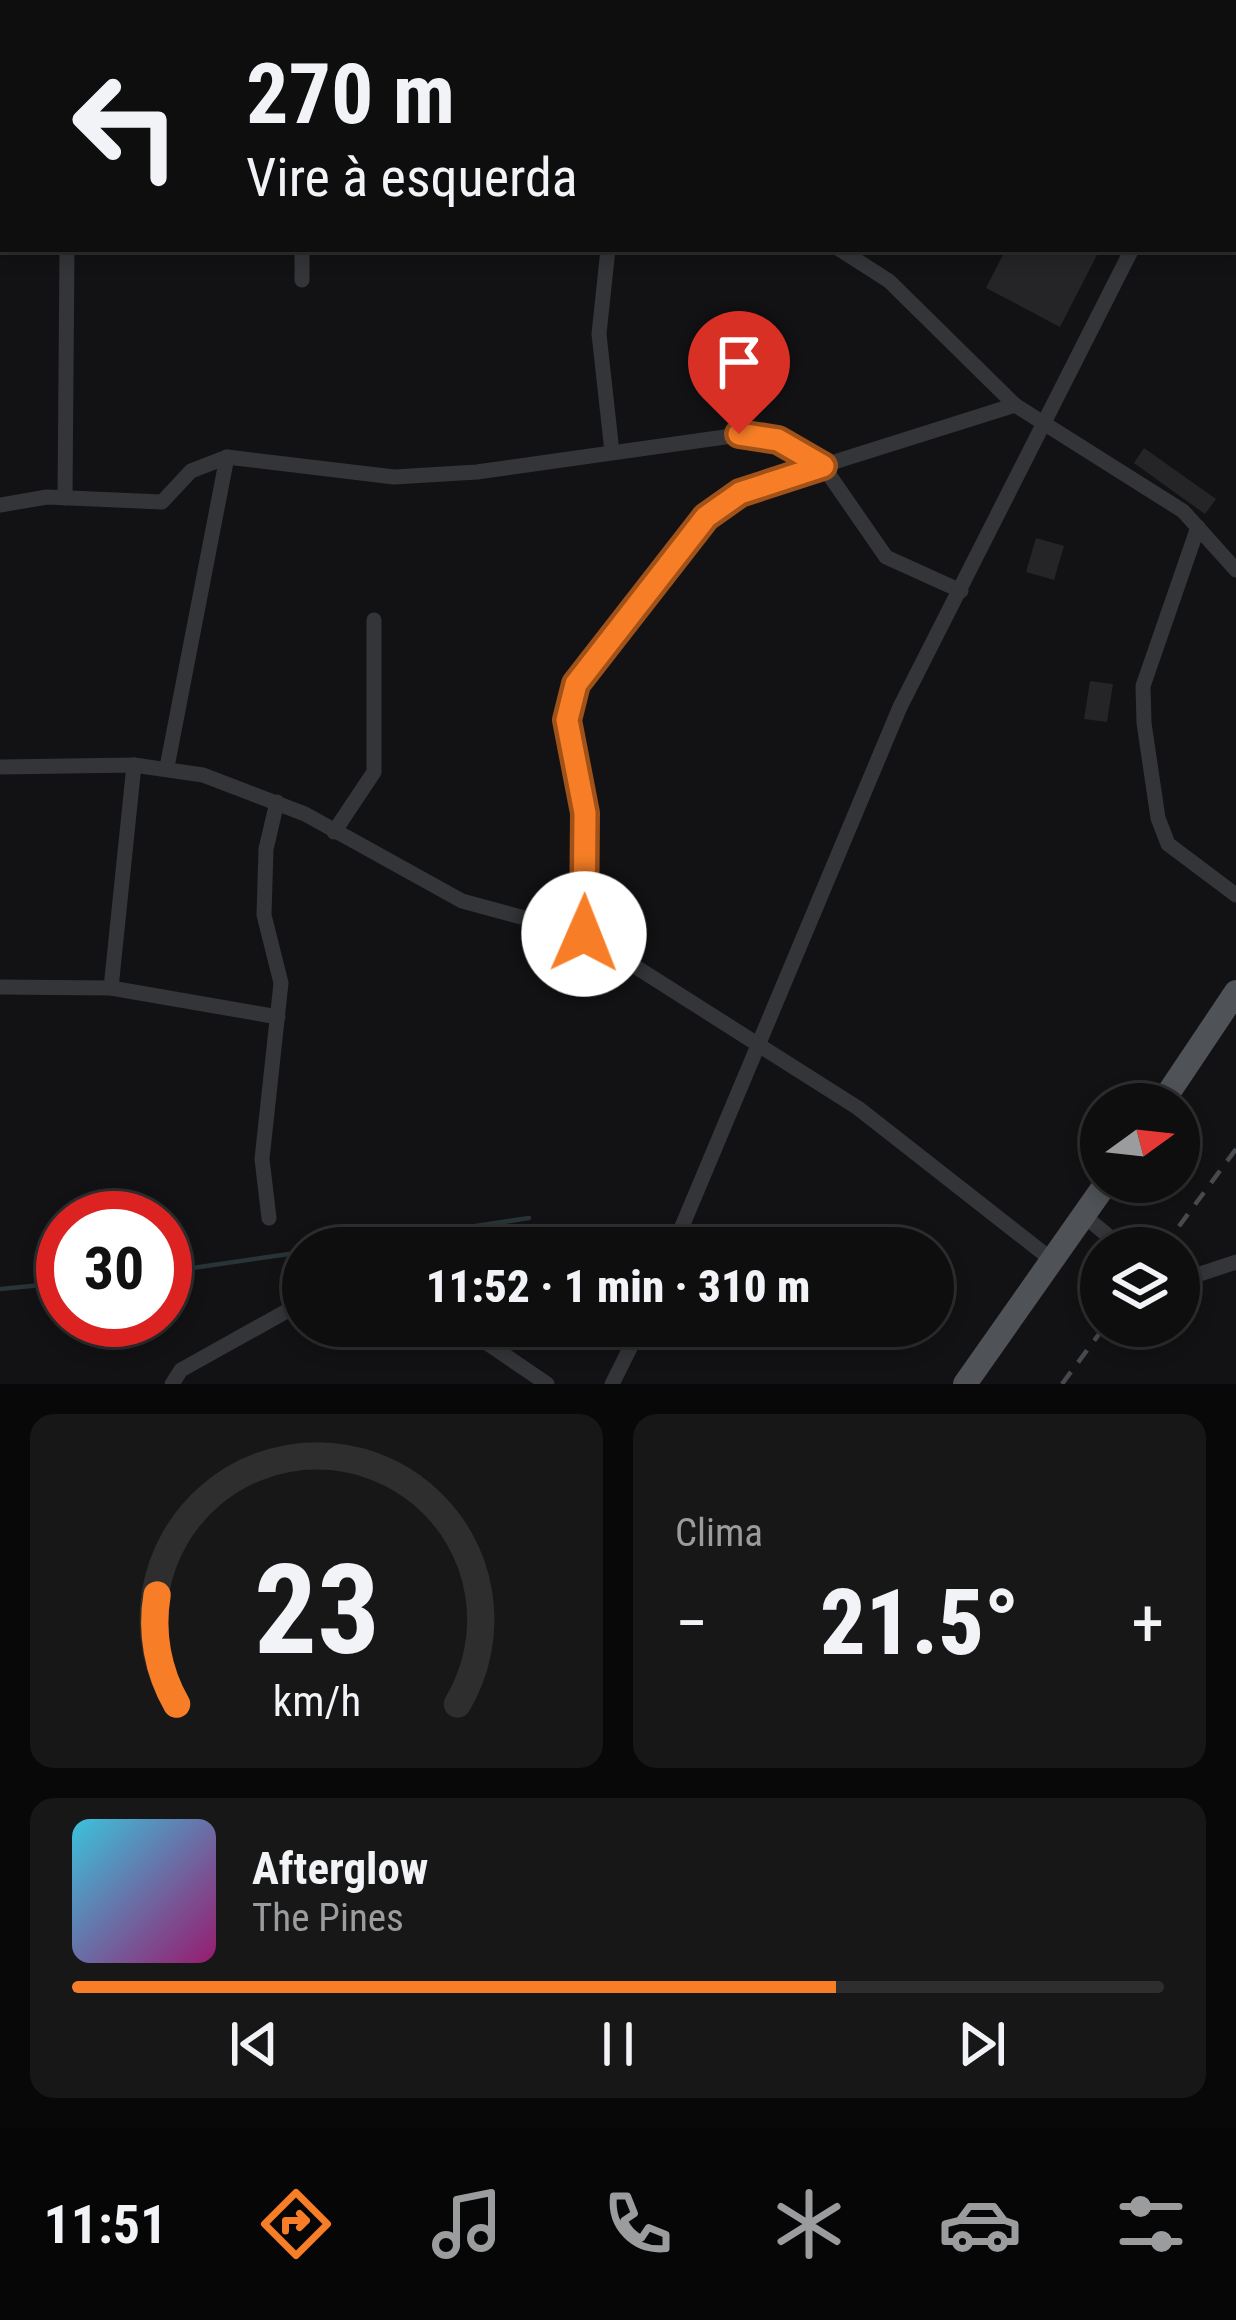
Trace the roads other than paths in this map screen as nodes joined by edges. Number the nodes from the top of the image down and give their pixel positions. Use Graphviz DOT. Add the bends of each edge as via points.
graph roads {
  1 [pos="68,252"];
  2 [pos="302,252"];
  3 [pos="608,252"];
  4 [pos="844,252"];
  5 [pos="1131,252"];
  6 [pos="302,280"];
  7 [pos="1015,405"];
  8 [pos="1044,426"];
  9 [pos="612,452"];
  10 [pos="227,457"];
  11 [pos="823,466"];
  12 [pos="65,498"];
  13 [pos="0,505"];
  14 [pos="1198,527"];
  15 [pos="1236,569"];
  16 [pos="961,591"];
  17 [pos="374,620"];
  18 [pos="134,765"];
  19 [pos="0,767"];
  20 [pos="167,767"];
  21 [pos="278,802"];
  22 [pos="334,832"];
  23 [pos="1236,895"];
  24 [pos="584,934"];
  25 [pos="0,987"];
  26 [pos="111,988"];
  27 [pos="1236,992"];
  28 [pos="278,1017"];
  29 [pos="756,1048"];
  30 [pos="1175,1083"];
  31 [pos="1092,1203"];
  32 [pos="1083,1215"];
  33 [pos="269,1219"];
  34 [pos="683,1227"];
  35 [pos="1098,1227"];
  36 [pos="1052,1260"];
  37 [pos="1236,1262"];
  38 [pos="1200,1274"];
  39 [pos="282,1314"];
  40 [pos="493,1347"];
  41 [pos="630,1347"];
  42 [pos="172,1384"];
  43 [pos="547,1384"];
  44 [pos="612,1384"];
  45 [pos="965,1384"];
  1 -- 12 [label="street"];
  2 -- 6 [label="street"];
  3 -- 9 [label="street" via="598,334"];
  4 -- 7 [label="street" via="889,280"];
  5 -- 8 [label="street"];
  7 -- 8 [label="street"];
  7 -- 11 [label="street"];
  8 -- 14 [label="street" via="1130,474"];
  8 -- 16 [label="street"];
  9 -- 10 [label="street" via="372,477"];
  9 -- 11 [label="street" via="739,434 778,440"];
  10 -- 12 [label="street" via="191,471 162,502"];
  10 -- 20 [label="street"];
  11 -- 16 [label="street" via="886,557"];
  11 -- 24 [label="street" via="740,493 706,517 576,684 567,720 585,813"];
  12 -- 13 [label="street"];
  14 -- 15 [label="street"];
  14 -- 23 [label="street" via="1143,686 1144,723 1168,844"];
  16 -- 29 [label="street" via="900,707"];
  17 -- 22 [label="street" via="374,772"];
  18 -- 19 [label="street"];
  18 -- 20 [label="street"];
  18 -- 26 [label="street"];
  20 -- 21 [label="street"];
  21 -- 22 [label="street"];
  21 -- 28 [label="street" via="266,849 264,915 279,966"];
  22 -- 24 [label="street" via="462,901"];
  24 -- 29 [label="street"];
  25 -- 26 [label="street"];
  26 -- 28 [label="street"];
  27 -- 30 [label="main road"];
  28 -- 33 [label="street" via="262,1160"];
  29 -- 34 [label="street"];
  29 -- 36 [label="street" via="858,1108"];
  31 -- 32 [label="main road"];
  32 -- 35 [label="street"];
  32 -- 36 [label="main road"];
  36 -- 45 [label="main road"];
  37 -- 38 [label="street"];
  39 -- 42 [label="street" via="181,1370"];
  40 -- 43 [label="street"];
  41 -- 44 [label="street"];
}
